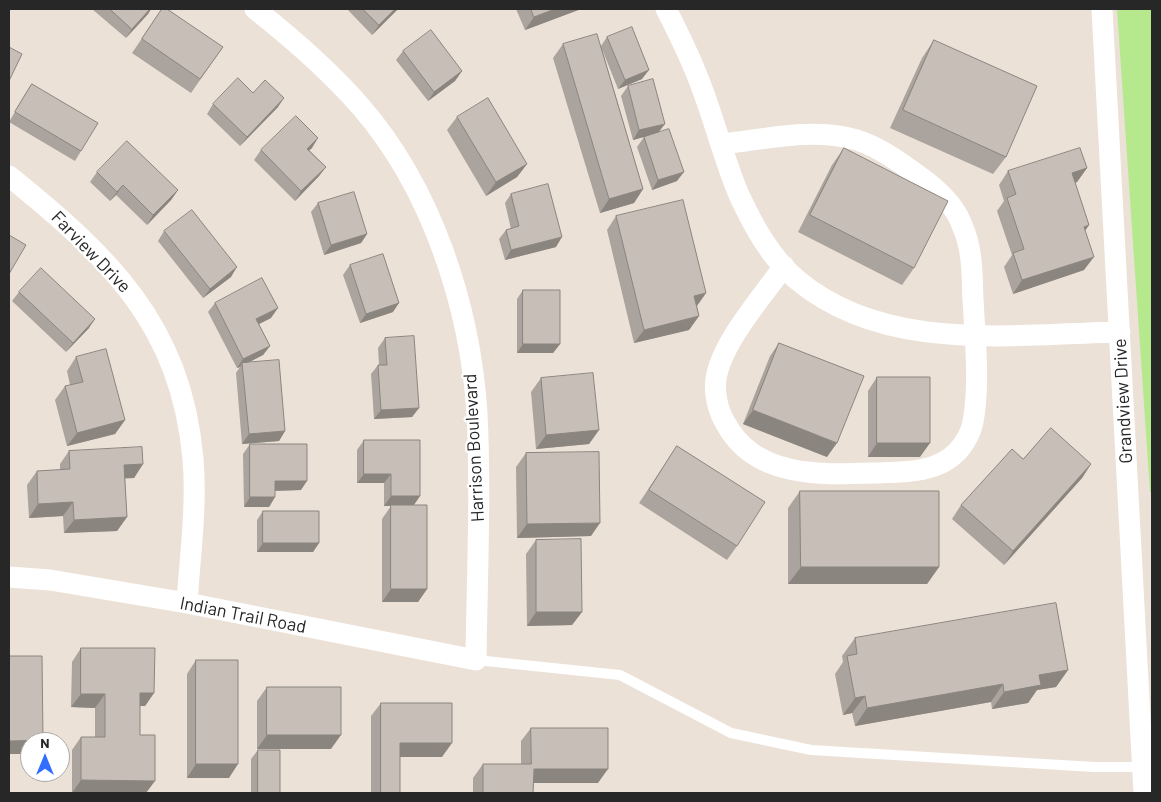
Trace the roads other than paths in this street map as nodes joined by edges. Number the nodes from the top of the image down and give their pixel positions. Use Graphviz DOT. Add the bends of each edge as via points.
graph roads {
  1 [pos="255,9"];
  2 [pos="666,9"];
  3 [pos="1102,9"];
  4 [pos="722,144"];
  5 [pos="9,176"];
  6 [pos="784,266"];
  7 [pos="1120,332"];
  8 [pos="975,335"];
  9 [pos="9,576"];
  10 [pos="188,603"];
  11 [pos="476,660"];
  12 [pos="1143,767"];
  13 [pos="1144,793"];
  1 -- 11 [label="street, Harrison Boulevard" via="319,62 361,107 399,159 439,241 468,342 477,412"];
  2 -- 4 [label="street" via="703,90"];
  3 -- 7 [label="street, Grandview Drive"];
  4 -- 6 [label="street" via="749,216"];
  4 -- 8 [label="street" via="812,135 848,138 900,162 931,185 955,211 969,243"];
  5 -- 10 [label="street, Farview Drive" via="61,218 99,254 131,291 156,328 174,370 187,414 193,460"];
  6 -- 8 [label="street" via="815,294 862,316 887,325 940,335"];
  6 -- 8 [label="street" via="727,346 716,380 716,398 730,432 750,452 774,466 827,475 916,471 946,461 963,445 973,424"];
  7 -- 8 [label="street"];
  7 -- 12 [label="street, Grandview Drive"];
  9 -- 10 [label="street, Indian Trail Road"];
  10 -- 11 [label="street, Indian Trail Road"];
  11 -- 12 [label="lane" via="620,675 731,733 811,750 1094,767"];
  12 -- 13 [label="street, Grandview Drive"];
}
